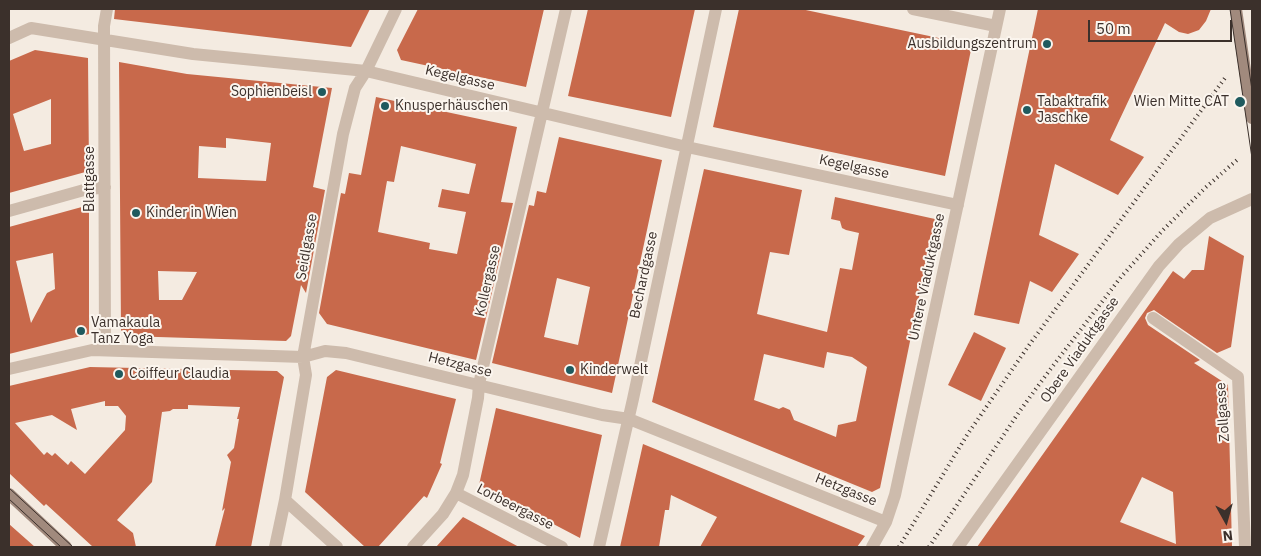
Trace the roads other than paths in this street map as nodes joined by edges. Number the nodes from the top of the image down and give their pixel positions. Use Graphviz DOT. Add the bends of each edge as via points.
graph roads {
  1 [pos="107,9"];
  2 [pos="396,9"];
  3 [pos="566,9"];
  4 [pos="716,9"];
  5 [pos="912,9"];
  6 [pos="1000,9"];
  7 [pos="1236,9"];
  8 [pos="996,26"];
  9 [pos="9,38"];
  10 [pos="105,39"];
  11 [pos="366,71"];
  12 [pos="543,113"];
  13 [pos="1252,118"];
  14 [pos="688,147"];
  15 [pos="105,187"];
  16 [pos="1252,199"];
  17 [pos="958,205"];
  18 [pos="9,210"];
  19 [pos="1153,318"];
  20 [pos="106,350"];
  21 [pos="303,357"];
  22 [pos="9,370"];
  23 [pos="479,384"];
  24 [pos="629,419"];
  25 [pos="456,493"];
  26 [pos="9,494"];
  27 [pos="285,500"];
  28 [pos="886,522"];
  29 [pos="66,547"];
  30 [pos="275,547"];
  31 [pos="337,547"];
  32 [pos="413,547"];
  33 [pos="562,547"];
  34 [pos="598,547"];
  35 [pos="872,547"];
  36 [pos="958,547"];
  37 [pos="1245,547"];
  1 -- 10 [label="street, Blattgasse"];
  2 -- 11 [label="street, Seidlgasse"];
  3 -- 12 [label="street, Kollergasse"];
  4 -- 14 [label="street, Bechardgasse"];
  5 -- 8 [label="street"];
  6 -- 8 [label="street, Untere Viaduktgasse"];
  7 -- 13 [label="street"];
  8 -- 17 [label="street, Untere Viaduktgasse"];
  9 -- 10 [label="street, Kegelgasse" via="31,28"];
  10 -- 11 [label="street, Kegelgasse" via="193,54"];
  10 -- 15 [label="street, Blattgasse"];
  11 -- 12 [label="street, Kegelgasse"];
  11 -- 21 [label="street, Seidlgasse" via="355,88 343,134"];
  12 -- 14 [label="street, Kegelgasse"];
  12 -- 23 [label="street, Kollergasse"];
  14 -- 17 [label="street, Kegelgasse"];
  14 -- 24 [label="street, Bechardgasse"];
  15 -- 18 [label="street"];
  15 -- 20 [label="street, Blattgasse"];
  16 -- 36 [label="street, Obere Viaduktgasse" via="1210,218 1159,266"];
  17 -- 28 [label="street, Untere Viaduktgasse" via="896,495"];
  19 -- 37 [label="street, Zollgasse" via="1238,378"];
  20 -- 21 [label="street, Hetzgasse"];
  20 -- 22 [label="street, Hetzgasse" via="92,350"];
  21 -- 23 [label="street, Hetzgasse" via="326,351 346,353"];
  21 -- 27 [label="street, Seidlgasse" via="306,375"];
  23 -- 24 [label="street, Hetzgasse"];
  23 -- 25 [label="street, Kollergasse"];
  24 -- 28 [label="street, Hetzgasse"];
  24 -- 34 [label="street, Bechardgasse"];
  25 -- 32 [label="street, Kollergasse" via="443,514"];
  25 -- 33 [label="street, Lorbeergasse"];
  26 -- 29 [label="street"];
  27 -- 30 [label="street, Seidlgasse"];
  27 -- 31 [label="street"];
  28 -- 35 [label="street, Untere Viaduktgasse"];
}
